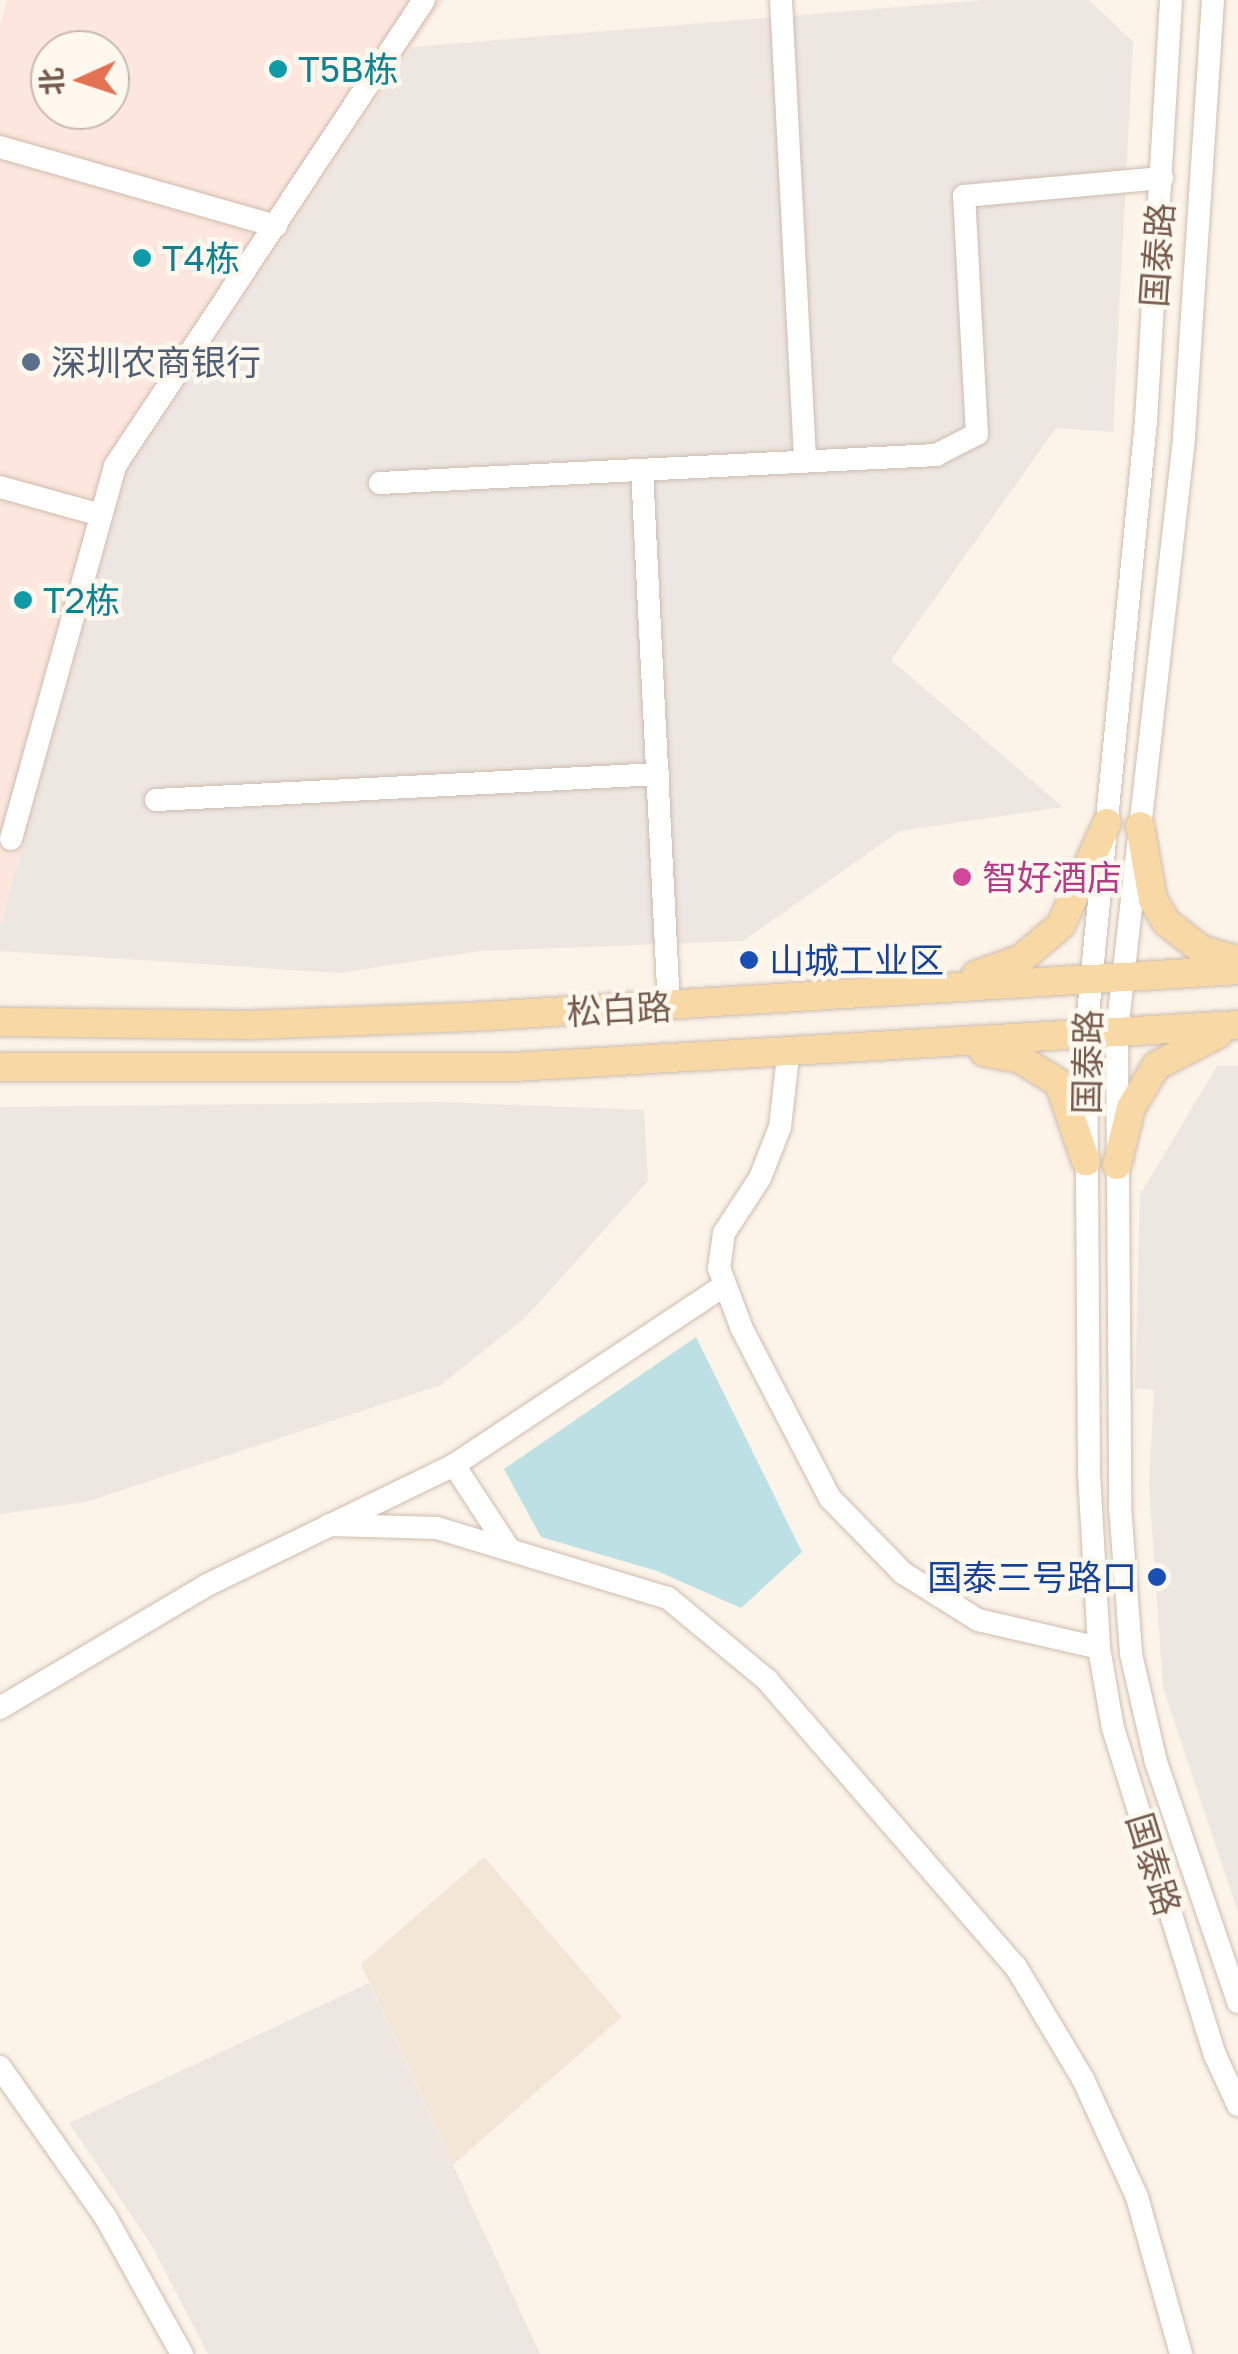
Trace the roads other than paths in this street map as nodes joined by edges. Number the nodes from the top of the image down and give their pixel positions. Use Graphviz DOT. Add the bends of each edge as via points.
graph roads {
  1 [pos="424,0"];
  2 [pos="781,0"];
  3 [pos="1172,0"];
  4 [pos="1213,0"];
  5 [pos="0,148"];
  6 [pos="1162,178"];
  7 [pos="276,226"];
  8 [pos="805,461"];
  9 [pos="642,470"];
  10 [pos="380,483"];
  11 [pos="0,486"];
  12 [pos="101,515"];
  13 [pos="658,774"];
  14 [pos="156,800"];
  15 [pos="1106,823"];
  16 [pos="1140,826"];
  17 [pos="11,839"];
  18 [pos="1238,960"];
  19 [pos="1238,970"];
  20 [pos="1121,977"];
  21 [pos="1089,978"];
  22 [pos="921,989"];
  23 [pos="669,1006"];
  24 [pos="0,1022"];
  25 [pos="1238,1026"];
  26 [pos="1117,1032"];
  27 [pos="1086,1034"];
  28 [pos="902,1047"];
  29 [pos="788,1056"];
  30 [pos="0,1067"];
  31 [pos="1086,1162"];
  32 [pos="1117,1165"];
  33 [pos="725,1285"];
  34 [pos="454,1465"];
  35 [pos="329,1526"];
  36 [pos="507,1546"];
  37 [pos="1100,1648"];
  38 [pos="0,1708"];
  39 [pos="1238,2002"];
  40 [pos="0,2067"];
  41 [pos="1238,2105"];
  42 [pos="182,2354"];
  43 [pos="1181,2354"];
  1 -- 7 [label="street"];
  2 -- 8 [label="street"];
  3 -- 6 [label="street, 国泰路"];
  4 -- 16 [label="street, 国泰路" via="1183,448"];
  5 -- 7 [label="street"];
  6 -- 8 [label="street" via="964,196 978,434 936,454"];
  6 -- 15 [label="street, 国泰路"];
  7 -- 12 [label="street" via="114,466"];
  8 -- 9 [label="street"];
  9 -- 10 [label="street"];
  9 -- 13 [label="street"];
  11 -- 12 [label="street"];
  12 -- 17 [label="street"];
  13 -- 14 [label="street"];
  13 -- 23 [label="street"];
  15 -- 21 [label="street, 国泰路"];
  15 -- 22 [label="main road" via="1076,904 1047,940 992,971"];
  16 -- 18 [label="main road" via="1153,900 1166,922 1202,950"];
  16 -- 20 [label="street, 国泰路"];
  19 -- 20 [label="main road, 松白路"];
  20 -- 21 [label="main road, 松白路"];
  20 -- 26 [label="street, 国泰路"];
  21 -- 22 [label="main road, 松白路"];
  21 -- 27 [label="street, 国泰路"];
  22 -- 23 [label="main road, 松白路"];
  23 -- 24 [label="main road, 松白路" via="248,1025"];
  25 -- 26 [label="main road, 松白路"];
  25 -- 32 [label="main road" via="1156,1066 1131,1108"];
  26 -- 27 [label="main road, 松白路"];
  26 -- 32 [label="street, 国泰路"];
  27 -- 28 [label="main road, 松白路"];
  27 -- 31 [label="street, 国泰路"];
  28 -- 29 [label="main road, 松白路"];
  28 -- 31 [label="main road" via="1002,1054 1042,1068 1070,1102"];
  29 -- 30 [label="main road, 松白路" via="246,1071"];
  29 -- 33 [label="street" via="788,1088 770,1159 718,1249"];
  31 -- 37 [label="street, 国泰路" via="1088,1473"];
  32 -- 39 [label="street, 国泰路" via="1120,1506 1131,1654 1156,1762"];
  33 -- 34 [label="street"];
  33 -- 37 [label="street" via="830,1498 868,1543 978,1620"];
  34 -- 35 [label="street"];
  34 -- 36 [label="street"];
  35 -- 36 [label="street" via="437,1528"];
  35 -- 38 [label="street" via="207,1585"];
  36 -- 43 [label="street" via="668,1598 767,1680 1016,1968 1083,2079 1137,2197"];
  37 -- 41 [label="street, 国泰路" via="1113,1728 1167,1911"];
  40 -- 42 [label="street" via="106,2218"];
}
